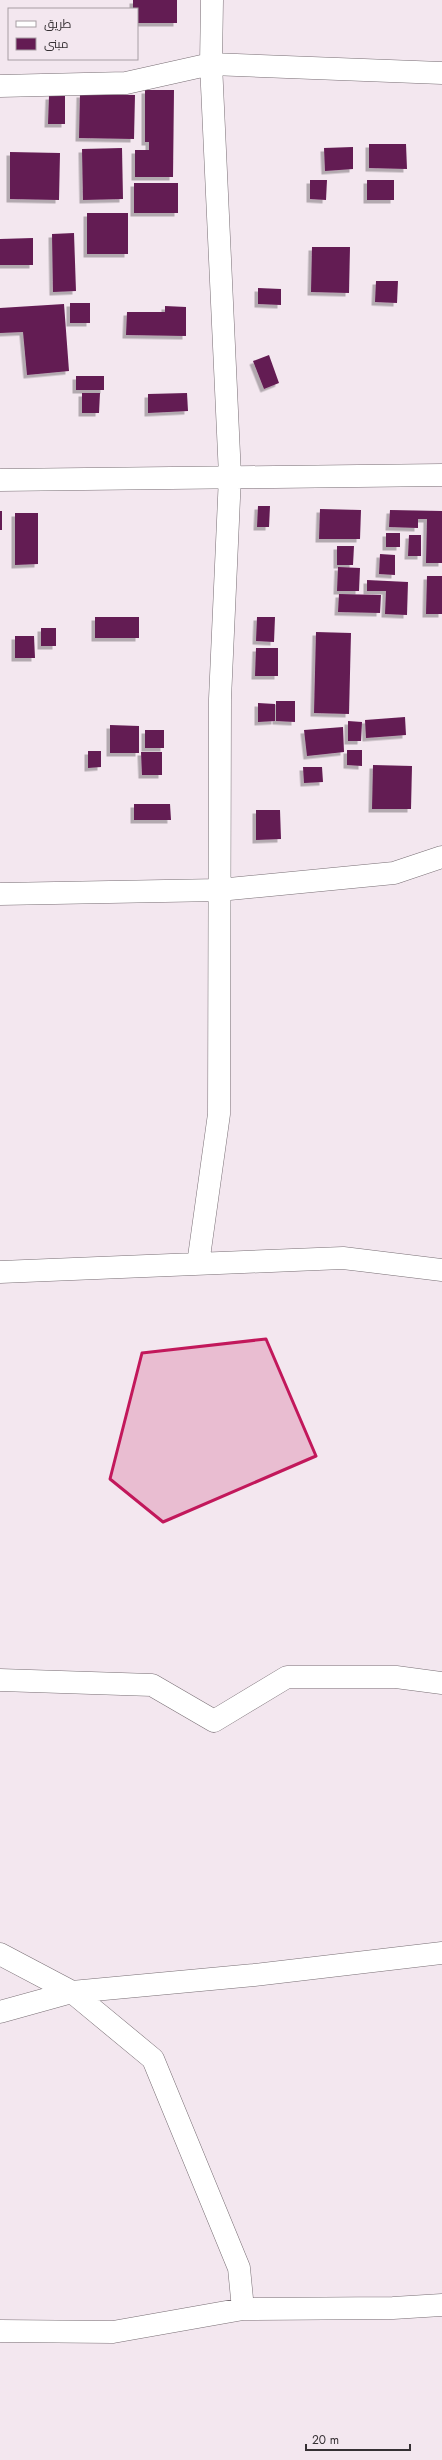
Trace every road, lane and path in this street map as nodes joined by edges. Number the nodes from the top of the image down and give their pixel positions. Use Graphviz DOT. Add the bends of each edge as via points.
graph roads {
  1 [pos="212,0"];
  2 [pos="211,64"];
  3 [pos="442,73"];
  4 [pos="0,86"];
  5 [pos="442,475"];
  6 [pos="230,476"];
  7 [pos="0,480"];
  8 [pos="442,857"];
  9 [pos="219,890"];
  10 [pos="0,894"];
  11 [pos="198,1264"];
  12 [pos="442,1270"];
  13 [pos="0,1272"];
  14 [pos="0,1680"];
  15 [pos="442,1683"];
  16 [pos="442,1953"];
  17 [pos="0,1954"];
  18 [pos="72,1992"];
  19 [pos="0,2012"];
  20 [pos="442,2305"];
  21 [pos="243,2309"];
  22 [pos="0,2330"];
  1 -- 2 [label="street"];
  2 -- 3 [label="street"];
  2 -- 4 [label="street" via="126,83"];
  2 -- 6 [label="street"];
  5 -- 6 [label="street"];
  6 -- 7 [label="street"];
  6 -- 9 [label="street" via="220,699"];
  8 -- 9 [label="street" via="394,873"];
  9 -- 10 [label="street"];
  9 -- 11 [label="street" via="219,1114"];
  11 -- 12 [label="street" via="342,1258"];
  11 -- 13 [label="street"];
  14 -- 15 [label="street" via="152,1685 214,1721 287,1677 396,1677"];
  16 -- 18 [label="street" via="254,1976"];
  17 -- 18 [label="street"];
  18 -- 19 [label="street"];
  18 -- 21 [label="street" via="153,2059 239,2268"];
  20 -- 21 [label="street" via="393,2308"];
  21 -- 22 [label="street" via="113,2332"];
}
